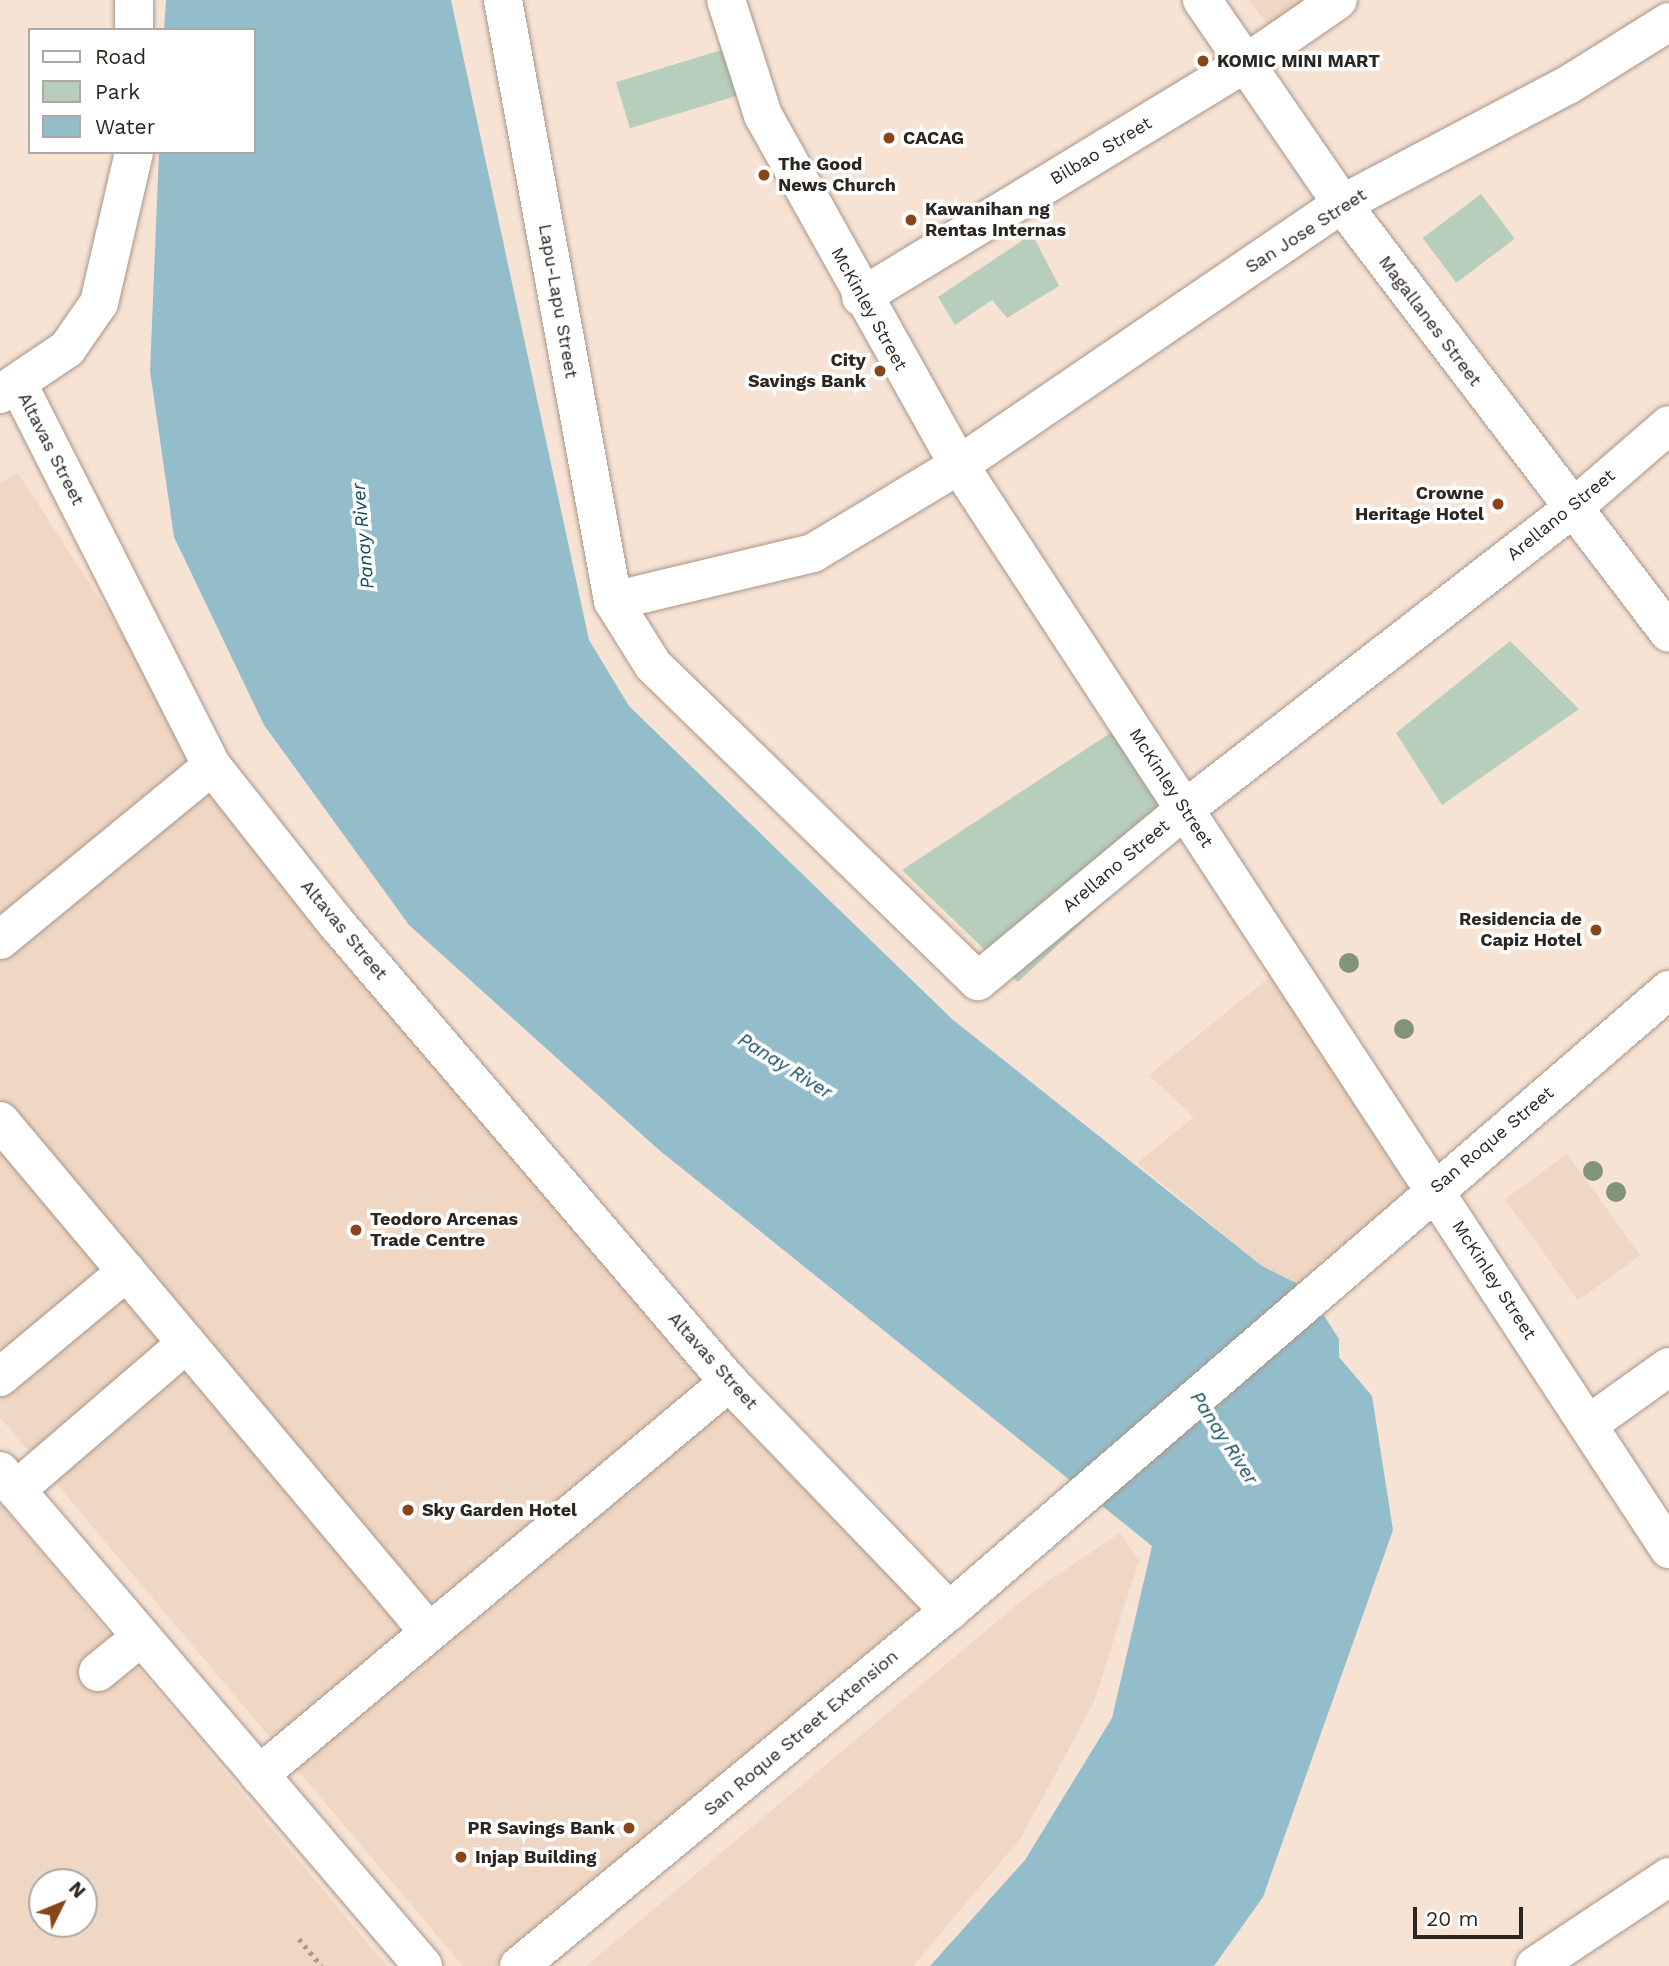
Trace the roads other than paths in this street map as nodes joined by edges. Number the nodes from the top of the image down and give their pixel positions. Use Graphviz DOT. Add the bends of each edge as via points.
graph roads {
  1 [pos="134,0"];
  2 [pos="503,0"];
  3 [pos="726,0"];
  4 [pos="1202,0"];
  5 [pos="1338,0"];
  6 [pos="1669,22"];
  7 [pos="134,28"];
  8 [pos="1248,62"];
  9 [pos="134,154"];
  10 [pos="1342,204"];
  11 [pos="861,297"];
  12 [pos="9,389"];
  13 [pos="1669,425"];
  14 [pos="958,465"];
  15 [pos="1572,509"];
  16 [pos="613,601"];
  17 [pos="1669,633"];
  18 [pos="212,766"];
  19 [pos="1185,808"];
  20 [pos="0,940"];
  21 [pos="1669,990"];
  22 [pos="0,1121"];
  23 [pos="1434,1189"];
  24 [pos="127,1271"];
  25 [pos="187,1343"];
  26 [pos="1669,1367"];
  27 [pos="0,1377"];
  28 [pos="729,1382"];
  29 [pos="1589,1424"];
  30 [pos="8,1481"];
  31 [pos="1080,1495"];
  32 [pos="1669,1549"];
  33 [pos="949,1611"];
  34 [pos="429,1632"];
  35 [pos="141,1637"];
  36 [pos="98,1672"];
  37 [pos="258,1775"];
  38 [pos="1669,1877"];
  39 [pos="423,1966"];
  40 [pos="519,1966"];
  41 [pos="1535,1966"];
  1 -- 7 [label="street"];
  2 -- 16 [label="street, Lapu-Lapu Street"];
  3 -- 11 [label="street, McKinley Street" via="763,115"];
  4 -- 8 [label="street, Magallanes Street"];
  5 -- 8 [label="street, Bilbao Street"];
  6 -- 10 [label="street, San Jose Street" via="1568,85"];
  8 -- 10 [label="street, Magallanes Street"];
  8 -- 11 [label="street, Bilbao Street"];
  9 -- 12 [label="street, Altavas Street" via="99,303 66,349"];
  10 -- 14 [label="street, San Jose Street"];
  10 -- 15 [label="street, Magallanes Street"];
  11 -- 14 [label="street, McKinley Street"];
  12 -- 18 [label="street, Altavas Street"];
  13 -- 15 [label="street, Arellano Street"];
  14 -- 16 [label="street, San Jose Street" via="813,553"];
  14 -- 19 [label="street, McKinley Street"];
  15 -- 17 [label="street, Magallanes Street"];
  15 -- 19 [label="street, Arellano Street"];
  16 -- 19 [label="street, Arellano Street" via="653,665 978,981"];
  18 -- 20 [label="street"];
  18 -- 28 [label="street, Altavas Street" via="337,923"];
  19 -- 23 [label="street, McKinley Street"];
  21 -- 23 [label="street, San Roque Street"];
  22 -- 24 [label="street"];
  23 -- 29 [label="street, McKinley Street"];
  23 -- 31 [label="street, San Roque Street"];
  24 -- 25 [label="street"];
  24 -- 27 [label="street"];
  25 -- 30 [label="street"];
  25 -- 34 [label="street"];
  26 -- 29 [label="street"];
  28 -- 33 [label="street, Altavas Street"];
  28 -- 34 [label="street"];
  29 -- 32 [label="street, McKinley Street"];
  30 -- 35 [label="street"];
  31 -- 33 [label="street, San Roque Street Extension"];
  33 -- 40 [label="street, San Roque Street Extension"];
  34 -- 37 [label="street"];
  35 -- 36 [label="street"];
  35 -- 37 [label="street"];
  37 -- 39 [label="street"];
  38 -- 41 [label="street"];
}
